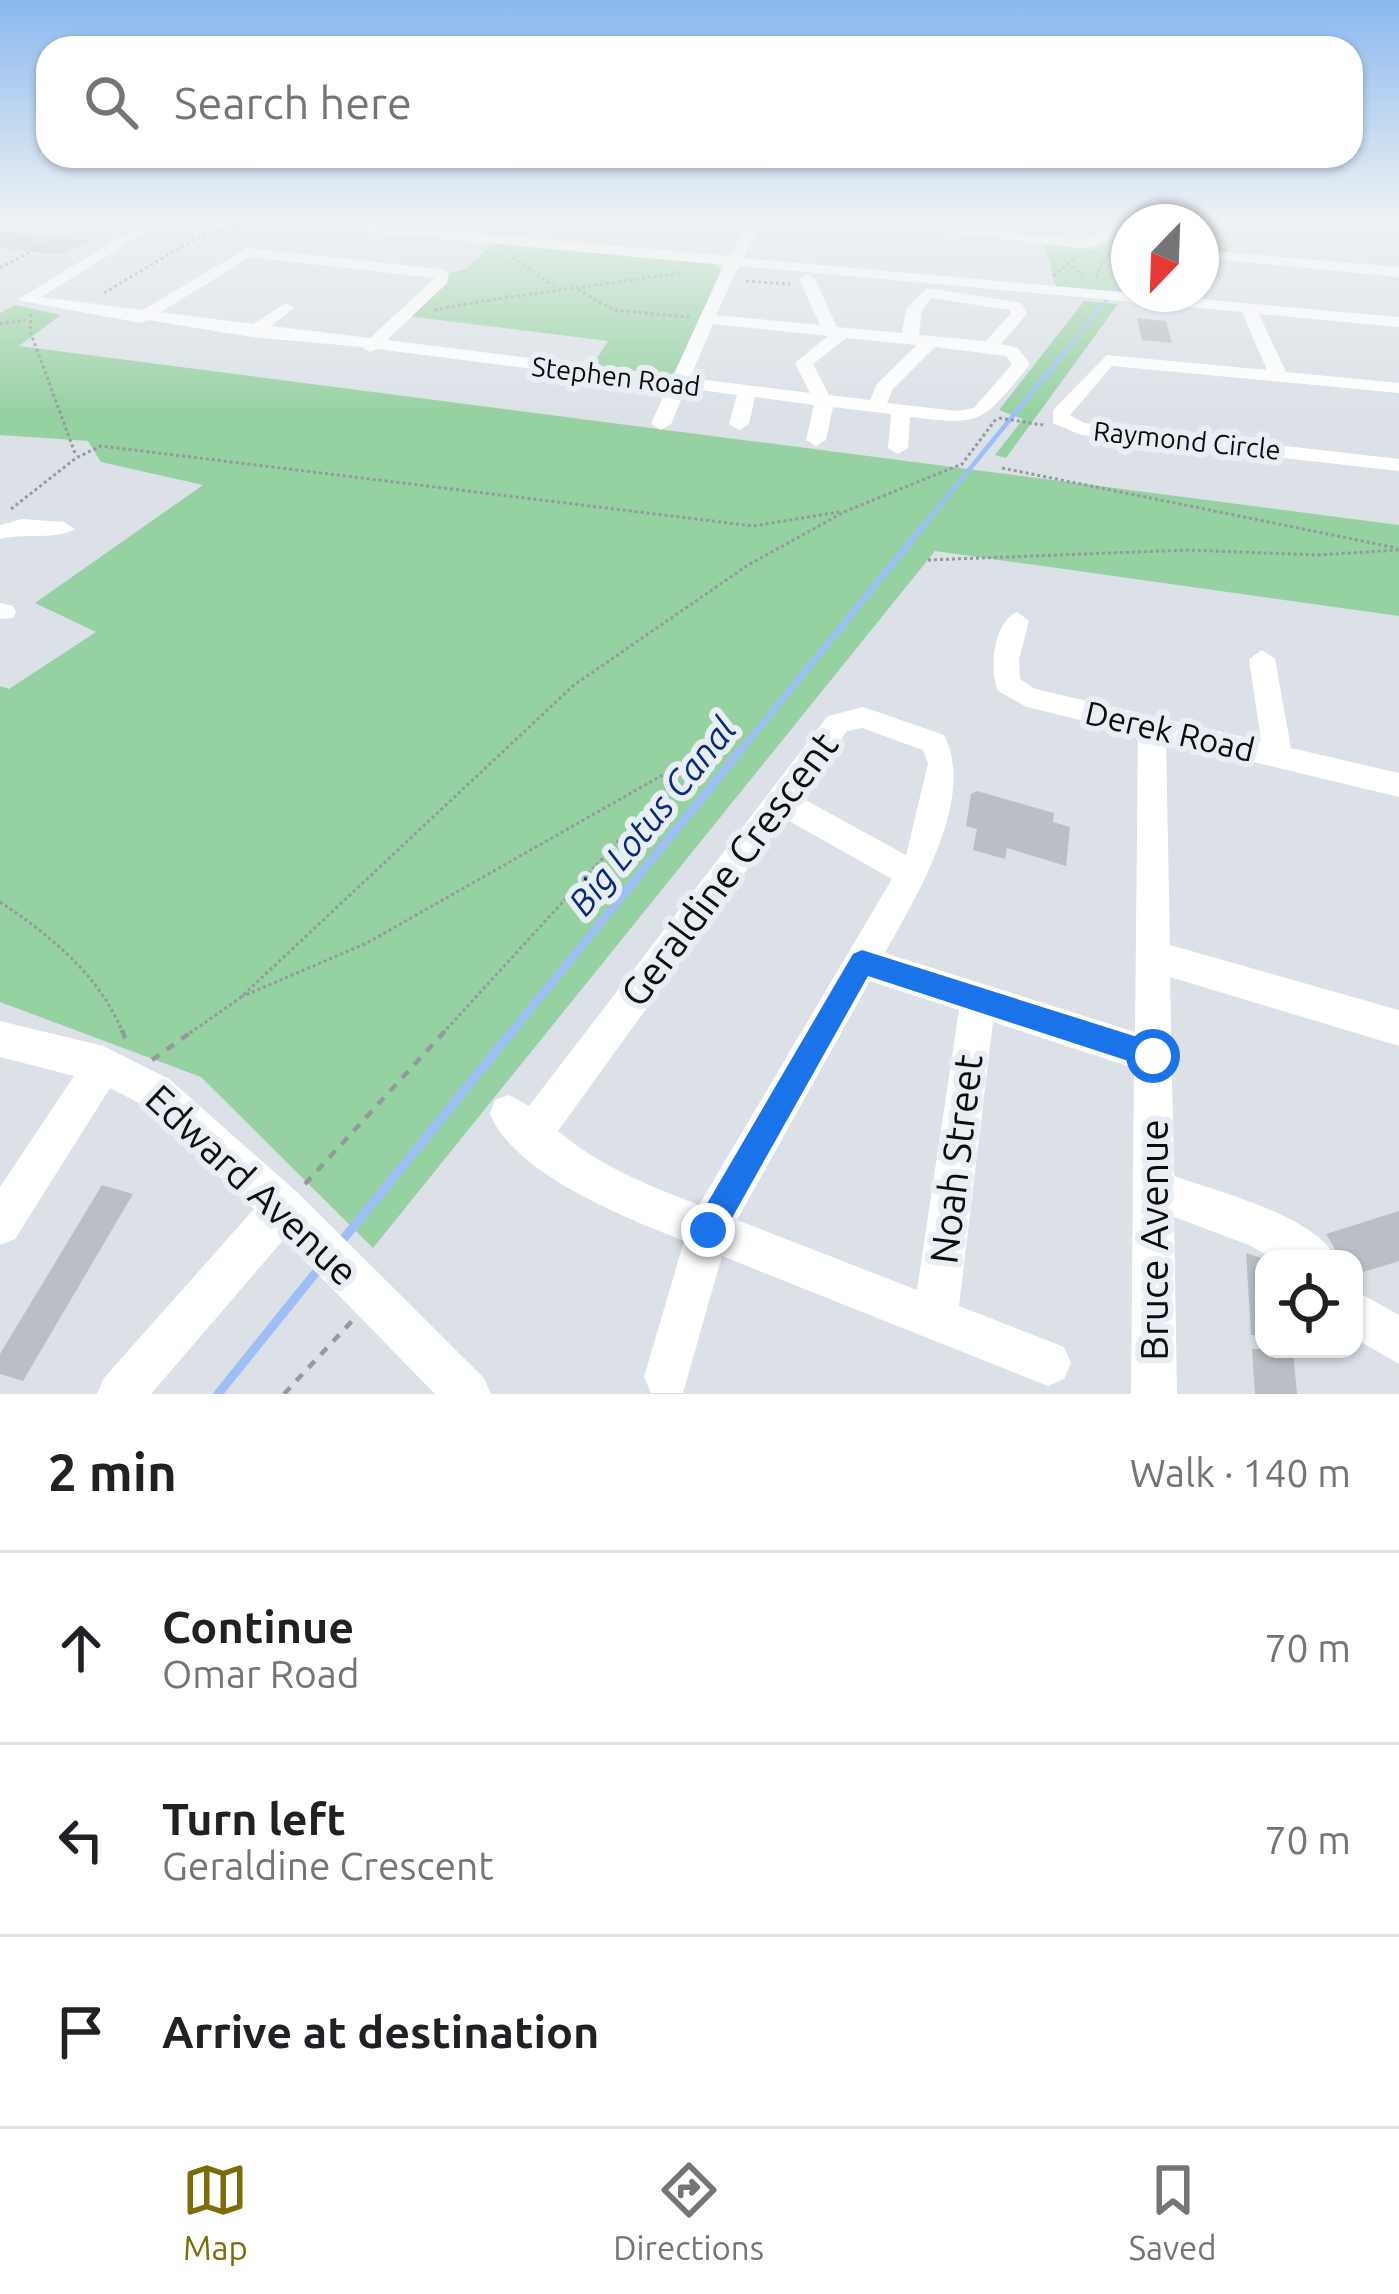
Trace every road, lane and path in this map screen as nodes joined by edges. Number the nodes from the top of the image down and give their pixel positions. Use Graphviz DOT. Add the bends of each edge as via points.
graph roads {
  1 [pos="45,284"];
  2 [pos="119,284"];
  3 [pos="196,284"];
  4 [pos="438,284"];
  5 [pos="551,284"];
  6 [pos="609,284"];
  7 [pos="721,284"];
  8 [pos="809,284"];
  9 [pos="983,284"];
  10 [pos="1043,284"];
  11 [pos="554,287"];
  12 [pos="863,287"];
  13 [pos="577,289"];
  14 [pos="1037,289"];
  15 [pos="927,293"];
  16 [pos="286,308"];
  17 [pos="1248,308"];
  18 [pos="76,310"];
  19 [pos="430,311"];
  20 [pos="32,312"];
  21 [pos="141,318"];
  22 [pos="702,318"];
  23 [pos="1399,322"];
  24 [pos="0,324"];
  25 [pos="252,332"];
  26 [pos="837,332"];
  27 [pos="921,340"];
  28 [pos="370,347"];
  29 [pos="990,347"];
  30 [pos="1279,376"];
  31 [pos="677,385"];
  32 [pos="1399,388"];
  33 [pos="747,393"];
  34 [pos="824,403"];
  35 [pos="876,409"];
  36 [pos="901,412"];
  37 [pos="661,424"];
  38 [pos="739,424"];
  39 [pos="1056,424"];
  40 [pos="816,440"];
  41 [pos="898,448"];
  42 [pos="76,458"];
  43 [pos="1399,465"];
  44 [pos="1002,469"];
  45 [pos="846,511"];
  46 [pos="0,518"];
  47 [pos="64,529"];
  48 [pos="0,532"];
  49 [pos="1399,549"];
  50 [pos="928,560"];
  51 [pos="1017,621"];
  52 [pos="1262,659"];
  53 [pos="1152,726"];
  54 [pos="1278,756"];
  55 [pos="1399,785"];
  56 [pos="780,801"];
  57 [pos="912,874"];
  58 [pos="0,902"];
  59 [pos="1153,956"];
  60 [pos="862,962"];
  61 [pos="239,998"];
  62 [pos="978,999"];
  63 [pos="1399,1028"];
  64 [pos="0,1039"];
  65 [pos="1153,1056"];
  66 [pos="117,1070"];
  67 [pos="1154,1189"];
  68 [pos="283,1208"];
  69 [pos="0,1224"];
  70 [pos="708,1230"];
  71 [pos="1299,1250"];
  72 [pos="361,1286"];
  73 [pos="1363,1318"];
  74 [pos="935,1319"];
  75 [pos="1399,1342"];
  76 [pos="1048,1364"];
  77 [pos="667,1377"];
  78 [pos="120,1394"];
  79 [pos="284,1394"];
  80 [pos="468,1394"];
  81 [pos="1154,1394"];
  1 -- 20 [label="street" via="25,300"];
  2 -- 18 [label="path"];
  3 -- 21 [label="street"];
  4 -- 28 [label="street"];
  5 -- 11 [label="path"];
  6 -- 13 [label="path"];
  7 -- 22 [label="street"];
  8 -- 26 [label="street"];
  9 -- 14 [label="street"];
  10 -- 14 [label="path"];
  11 -- 13 [label="path"];
  11 -- 19 [label="path"];
  12 -- 15 [label="street"];
  13 -- 22 [label="path" via="614,310"];
  14 -- 17 [label="street"];
  15 -- 27 [label="street" via="914,309"];
  15 -- 29 [label="street" via="1016,306 1019,314"];
  16 -- 25 [label="street"];
  17 -- 23 [label="street"];
  17 -- 30 [label="street"];
  18 -- 20 [label="street, Stephen Road"];
  18 -- 21 [label="street, Stephen Road"];
  20 -- 24 [label="path"];
  20 -- 42 [label="path"];
  21 -- 25 [label="street, Stephen Road"];
  22 -- 26 [label="street"];
  22 -- 31 [label="street"];
  25 -- 28 [label="street, Stephen Road"];
  26 -- 27 [label="street"];
  26 -- 34 [label="street" via="804,363"];
  27 -- 29 [label="street"];
  27 -- 35 [label="street"];
  28 -- 31 [label="street, Stephen Road"];
  29 -- 36 [label="street, Stephen Road" via="1012,352 1021,364 980,413"];
  30 -- 32 [label="street, Raymond Circle"];
  30 -- 43 [label="street, Raymond Circle" via="1107,360 1060,414 1081,429"];
  31 -- 33 [label="street, Stephen Road"];
  31 -- 37 [label="street"];
  33 -- 34 [label="street, Stephen Road"];
  33 -- 38 [label="street"];
  34 -- 35 [label="street, Stephen Road"];
  34 -- 40 [label="street"];
  35 -- 36 [label="street, Stephen Road"];
  36 -- 41 [label="street"];
  39 -- 45 [label="path" via="998,418 962,464"];
  42 -- 45 [label="path" via="101,446 752,526"];
  42 -- 46 [label="path"];
  44 -- 49 [label="path" via="1158,508 1272,521"];
  45 -- 61 [label="path" via="748,565 574,686"];
  47 -- 48 [label="street"];
  49 -- 50 [label="path"];
  51 -- 53 [label="street, Derek Road" via="1006,673 1015,692"];
  52 -- 54 [label="street"];
  53 -- 54 [label="street, Derek Road"];
  53 -- 59 [label="street, Bruce Avenue"];
  54 -- 55 [label="street, Derek Road"];
  56 -- 57 [label="street"];
  56 -- 57 [label="street, Geraldine Crescent" via="842,719 863,717 928,738 942,759"];
  56 -- 70 [label="street, Geraldine Crescent" via="521,1124 592,1182"];
  57 -- 60 [label="street, Geraldine Crescent"];
  58 -- 66 [label="path" via="43,929 103,996 126,1038"];
  59 -- 63 [label="street"];
  59 -- 65 [label="street, Bruce Avenue"];
  60 -- 62 [label="street"];
  60 -- 70 [label="street, Geraldine Crescent"];
  61 -- 66 [label="path"];
  61 -- 68 [label="path" via="367,943 696,756"];
  62 -- 65 [label="street"];
  62 -- 74 [label="street, Noah Street"];
  64 -- 66 [label="street, Edward Avenue"];
  65 -- 67 [label="street, Bruce Avenue"];
  66 -- 68 [label="street, Edward Avenue" via="179,1110"];
  66 -- 69 [label="street"];
  67 -- 71 [label="street"];
  67 -- 81 [label="street, Bruce Avenue"];
  68 -- 72 [label="street, Edward Avenue"];
  68 -- 78 [label="street"];
  70 -- 74 [label="street"];
  70 -- 77 [label="street, Geraldine Crescent"];
  72 -- 79 [label="path"];
  72 -- 80 [label="street, Edward Avenue"];
  73 -- 75 [label="street"];
  74 -- 76 [label="street"];
}
